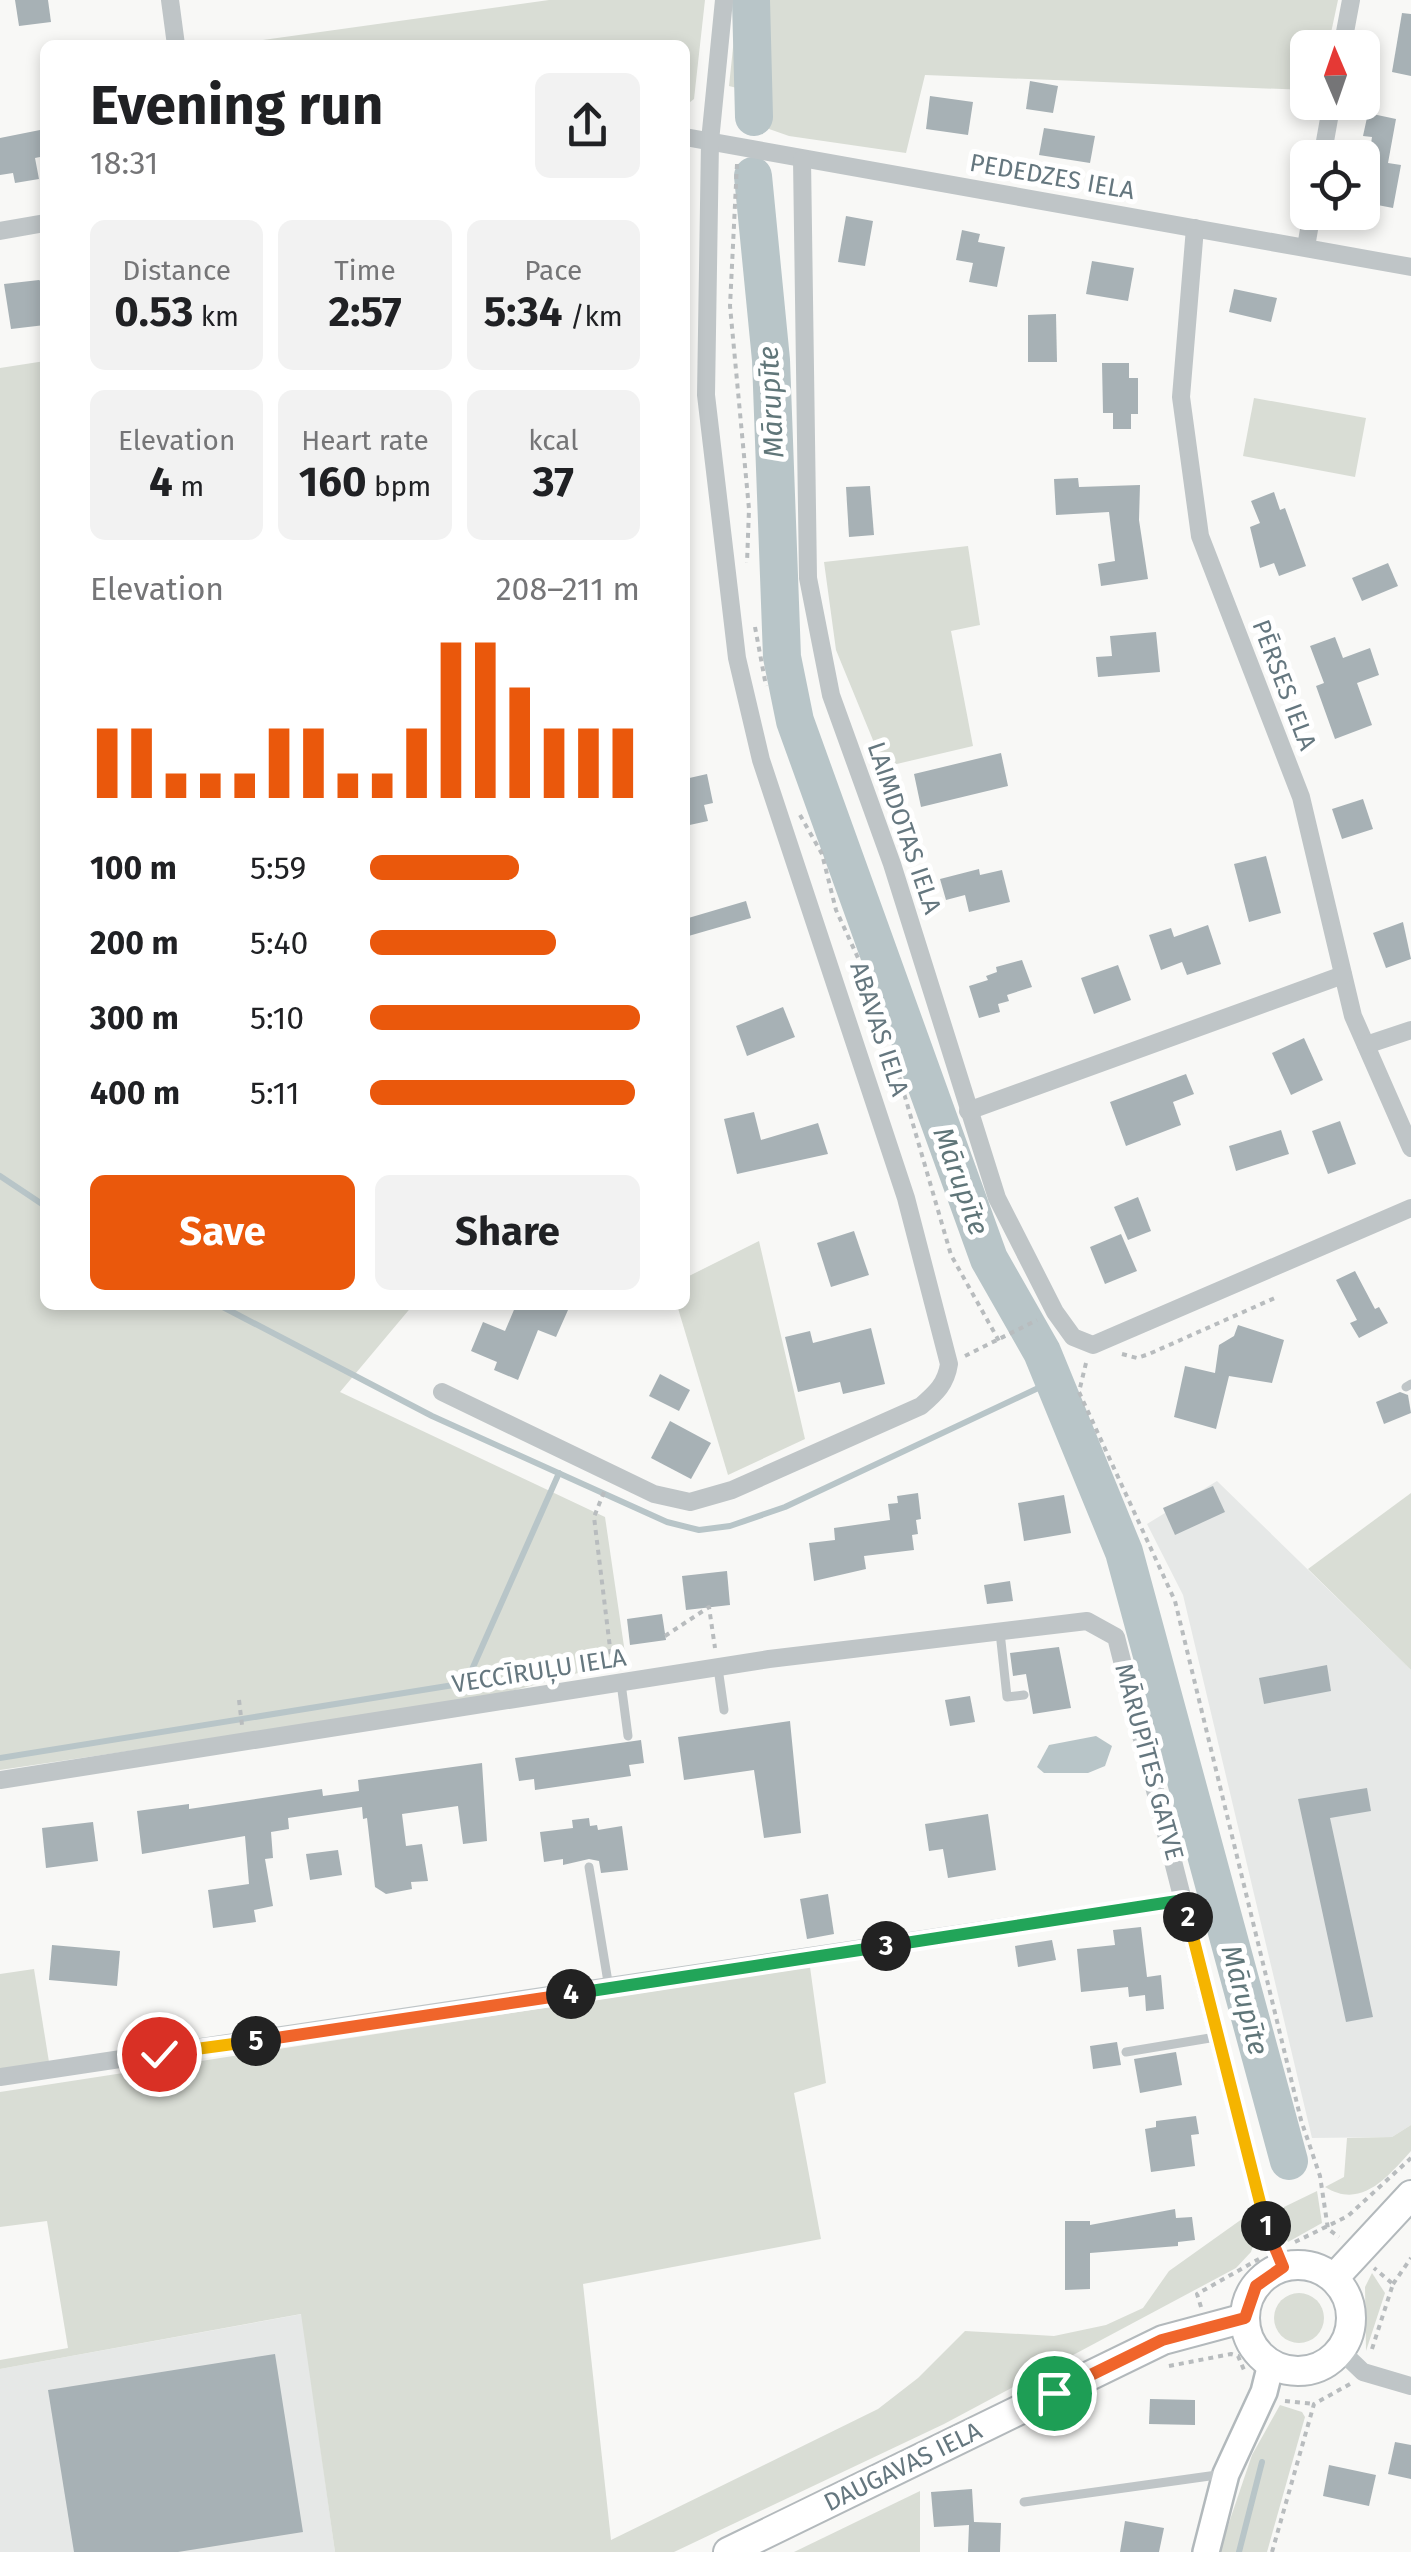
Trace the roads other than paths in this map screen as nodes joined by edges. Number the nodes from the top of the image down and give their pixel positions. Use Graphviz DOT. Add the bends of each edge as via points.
graph roads {
  1 [pos="170,0"];
  2 [pos="724,0"];
  3 [pos="1350,0"];
  4 [pos="1345,30"];
  5 [pos="175,40"];
  6 [pos="690,138"];
  7 [pos="710,141"];
  8 [pos="802,158"];
  9 [pos="40,225"];
  10 [pos="1195,228"];
  11 [pos="0,230"];
  12 [pos="1309,230"];
  13 [pos="1306,248"];
  14 [pos="1411,267"];
  15 [pos="1343,975"];
  16 [pos="1411,1030"];
  17 [pos="1366,1045"];
  18 [pos="968,1111"];
  19 [pos="1411,1148"];
  20 [pos="1411,1208"];
  21 [pos="442,1392"];
  22 [pos="1086,1621"];
  23 [pos="1000,1631"];
  24 [pos="718,1668"];
  25 [pos="618,1684"];
  26 [pos="1024,1696"];
  27 [pos="724,1710"];
  28 [pos="628,1736"];
  29 [pos="0,1780"];
  30 [pos="589,1867"];
  31 [pos="1184,1900"];
  32 [pos="609,1988"];
  33 [pos="1216,2037"];
  34 [pos="1126,2052"];
  35 [pos="0,2077"];
  36 [pos="1411,2196"];
  37 [pos="1283,2267"];
  38 [pos="1334,2278"];
  39 [pos="1245,2318"];
  40 [pos="1341,2351"];
  41 [pos="1267,2378"];
  42 [pos="1411,2386"];
  43 [pos="1226,2474"];
  44 [pos="1024,2502"];
  45 [pos="728,2552"];
  46 [pos="1206,2552"];
  1 -- 5 [label="street"];
  2 -- 7 [label="street, ABAVAS IELA"];
  3 -- 4 [label="street"];
  6 -- 7 [label="street, PEDEDZES IELA"];
  7 -- 8 [label="street, PEDEDZES IELA"];
  7 -- 21 [label="street, ABAVAS IELA" via="706,394 738,658 761,760 906,1198 950,1364 941,1388 920,1406 732,1490 690,1502 654,1494"];
  8 -- 10 [label="street, PEDEDZES IELA"];
  8 -- 18 [label="street, LAIMDOTAS IELA" via="808,578 831,695 892,864"];
  9 -- 11 [label="street"];
  10 -- 13 [label="street, PEDEDZES IELA"];
  10 -- 15 [label="street, PĒRSES IELA" via="1181,397 1200,536 1301,797"];
  12 -- 13 [label="street"];
  13 -- 14 [label="street, PEDEDZES IELA"];
  15 -- 17 [label="street, PĒRSES IELA"];
  15 -- 18 [label="street"];
  16 -- 17 [label="street"];
  17 -- 19 [label="street, PĒRSES IELA"];
  18 -- 20 [label="street" via="1024,1257 1073,1337 1093,1344"];
  22 -- 23 [label="street, VECCĪRUĻU IELA"];
  22 -- 31 [label="street, MĀRUPĪTES GATVE" via="1116,1637"];
  23 -- 24 [label="street, VECCĪRUĻU IELA"];
  23 -- 26 [label="lane" via="1008,1698"];
  24 -- 25 [label="street, VECCĪRUĻU IELA"];
  24 -- 27 [label="lane"];
  25 -- 28 [label="lane"];
  25 -- 29 [label="street, VECCĪRUĻU IELA"];
  30 -- 32 [label="lane"];
  31 -- 32 [label="street"];
  31 -- 33 [label="street, MĀRUPĪTES GATVE"];
  32 -- 35 [label="street"];
  33 -- 34 [label="lane"];
  33 -- 37 [label="street, MĀRUPĪTES GATVE" via="1265,2224"];
  36 -- 38 [label="main road"];
  37 -- 38 [label="main road" via="1317,2268"];
  37 -- 39 [label="main road" via="1256,2286"];
  38 -- 40 [label="main road" via="1352,2320"];
  39 -- 41 [label="main road"];
  39 -- 45 [label="main road, DAUGAVAS IELA" via="1162,2340"];
  40 -- 41 [label="main road" via="1314,2369"];
  40 -- 42 [label="street" via="1363,2372"];
  41 -- 43 [label="street"];
  43 -- 44 [label="lane"];
  43 -- 46 [label="street"];
}
